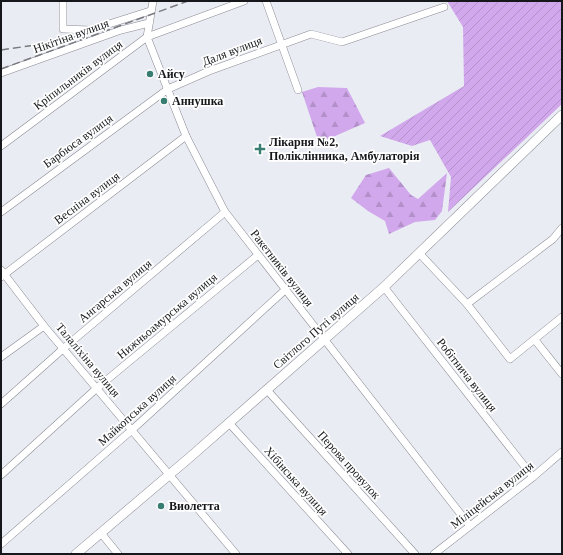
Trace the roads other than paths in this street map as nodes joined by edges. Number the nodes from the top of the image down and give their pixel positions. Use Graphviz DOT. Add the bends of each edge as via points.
graph roads {
  1 [pos="63,1"];
  2 [pos="244,1"];
  3 [pos="266,1"];
  4 [pos="151,4"];
  5 [pos="444,7"];
  6 [pos="149,23"];
  7 [pos="147,37"];
  8 [pos="282,44"];
  9 [pos="1,73"];
  10 [pos="168,89"];
  11 [pos="298,90"];
  12 [pos="562,115"];
  13 [pos="186,136"];
  14 [pos="1,146"];
  15 [pos="1,212"];
  16 [pos="225,212"];
  17 [pos="562,228"];
  18 [pos="420,254"];
  19 [pos="258,256"];
  20 [pos="2,274"];
  21 [pos="384,287"];
  22 [pos="286,290"];
  23 [pos="467,304"];
  24 [pos="562,317"];
  25 [pos="44,326"];
  26 [pos="325,339"];
  27 [pos="535,340"];
  28 [pos="64,348"];
  29 [pos="1,357"];
  30 [pos="562,374"];
  31 [pos="97,388"];
  32 [pos="267,390"];
  33 [pos="1,404"];
  34 [pos="229,424"];
  35 [pos="133,429"];
  36 [pos="562,452"];
  37 [pos="1,476"];
  38 [pos="169,476"];
  39 [pos="533,477"];
  40 [pos="470,526"];
  41 [pos="101,533"];
  42 [pos="1,544"];
  43 [pos="76,554"];
  44 [pos="118,554"];
  45 [pos="236,554"];
  46 [pos="348,554"];
  47 [pos="415,554"];
  48 [pos="434,554"];
  1 -- 4 [label="street, Кріпильників вулиця" via="63,29 90,30"];
  2 -- 7 [label="street"];
  3 -- 8 [label="street, Даля вулиця"];
  4 -- 6 [label="street, Кріпильників вулиця"];
  5 -- 8 [label="street, Даля вулиця" via="342,42 311,34"];
  6 -- 7 [label="street, Кріпильників вулиця"];
  6 -- 9 [label="street, Нікітіна вулиця" via="121,30"];
  7 -- 10 [label="street, Ракетників вулиця"];
  7 -- 14 [label="street, Кріпильників вулиця"];
  8 -- 10 [label="street, Даля вулиця"];
  8 -- 11 [label="street, Даля вулиця"];
  10 -- 13 [label="street, Ракетників вулиця"];
  10 -- 15 [label="street, Барбюса вулиця"];
  12 -- 18 [label="main road, Світлого Путі вулиця"];
  13 -- 16 [label="street, Ракетників вулиця"];
  13 -- 20 [label="street, Весніна вулиця"];
  16 -- 19 [label="street, Ракетників вулиця"];
  16 -- 28 [label="street, Ангарська вулиця"];
  17 -- 23 [label="street" via="553,239"];
  18 -- 21 [label="main road, Світлого Путі вулиця"];
  18 -- 23 [label="street"];
  19 -- 22 [label="street, Ракетників вулиця"];
  19 -- 31 [label="street, Нижньоамурська вулиця"];
  20 -- 25 [label="street, Талаліхіна вулиця"];
  21 -- 26 [label="main road, Світлого Путі вулиця"];
  21 -- 39 [label="street, Робітнича вулиця"];
  22 -- 26 [label="street, Ракетників вулиця"];
  22 -- 35 [label="street, Майкопська вулиця"];
  23 -- 27 [label="street" via="510,359"];
  24 -- 27 [label="street"];
  25 -- 28 [label="street, Талаліхіна вулиця"];
  25 -- 29 [label="street"];
  26 -- 32 [label="main road, Світлого Путі вулиця"];
  26 -- 40 [label="street, Ракетників вулиця"];
  27 -- 30 [label="street"];
  28 -- 31 [label="street, Талаліхіна вулиця"];
  28 -- 33 [label="street, Ангарська вулиця"];
  31 -- 35 [label="street, Талаліхіна вулиця"];
  31 -- 37 [label="street, Нижньоамурська вулиця"];
  32 -- 34 [label="main road, Світлого Путі вулиця"];
  32 -- 47 [label="street, Перова провулок"];
  34 -- 38 [label="main road, Світлого Путі вулиця"];
  34 -- 46 [label="street, Хібінська вулиця"];
  35 -- 38 [label="street, Талаліхіна вулиця"];
  35 -- 42 [label="street, Майкопська вулиця"];
  36 -- 39 [label="street, Міліцейська вулиця"];
  38 -- 41 [label="main road, Світлого Путі вулиця"];
  38 -- 45 [label="street, Талаліхіна вулиця"];
  39 -- 40 [label="street, Міліцейська вулиця"];
  40 -- 48 [label="street, Міліцейська вулиця"];
  41 -- 43 [label="main road, Світлого Путі вулиця"];
  41 -- 44 [label="street"];
}
